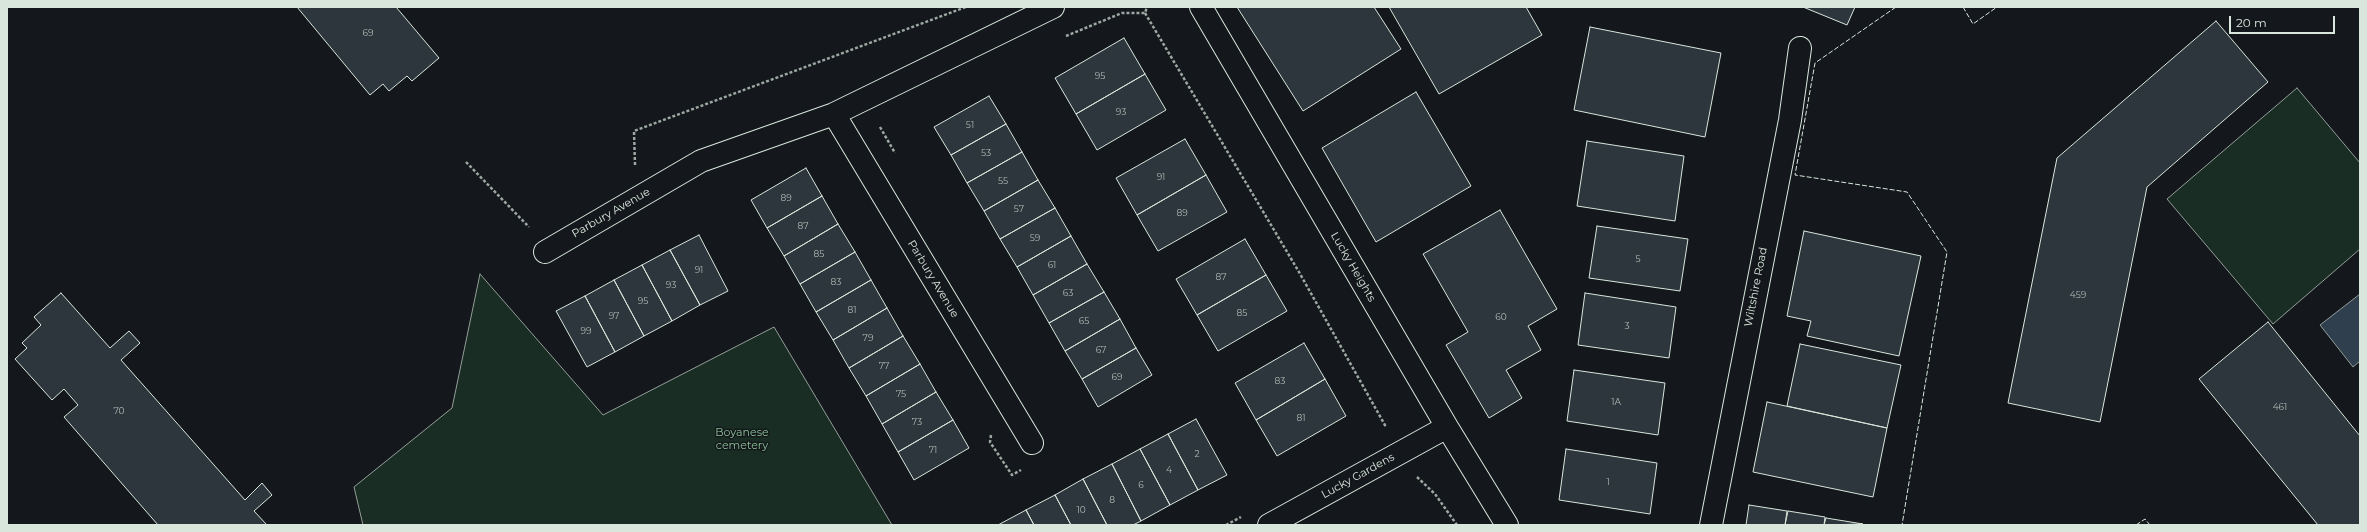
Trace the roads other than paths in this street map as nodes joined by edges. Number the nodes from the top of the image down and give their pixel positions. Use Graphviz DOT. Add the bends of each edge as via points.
graph roads {
  1 [pos="1053,7"];
  2 [pos="1201,7"];
  3 [pos="1800,48"];
  4 [pos="834,114"];
  5 [pos="545,252"];
  6 [pos="1447,427"];
  7 [pos="1032,443"];
  8 [pos="1269,525"];
  9 [pos="1507,525"];
  10 [pos="1711,525"];
  1 -- 4 [label="street, Parbury Avenue"];
  2 -- 6 [label="street, Lucky Heights"];
  3 -- 10 [label="street, Wiltshire Road" via="1790,120"];
  4 -- 5 [label="street, Parbury Avenue" via="701,161"];
  4 -- 7 [label="street, Parbury Avenue"];
  6 -- 8 [label="street, Lucky Gardens"];
  6 -- 9 [label="street, Lucky Heights"];
}
